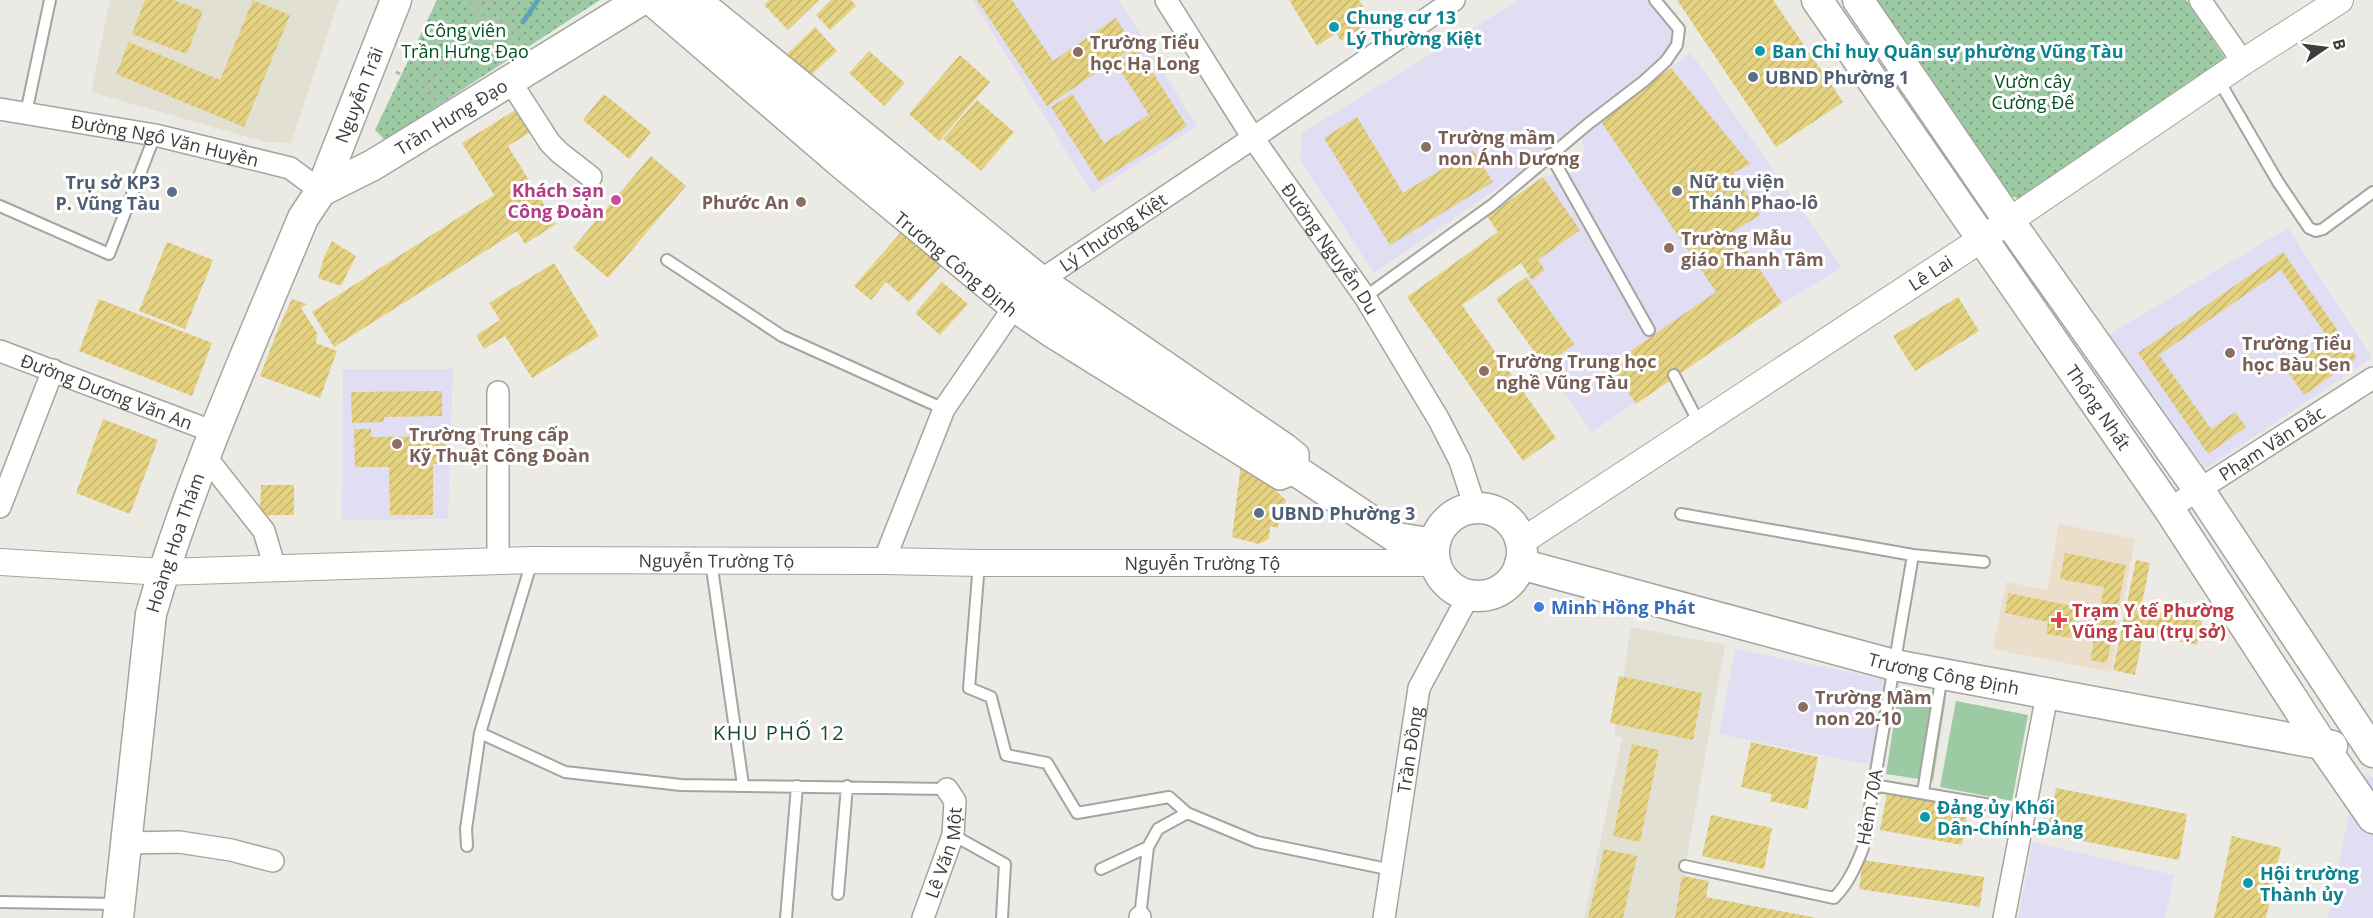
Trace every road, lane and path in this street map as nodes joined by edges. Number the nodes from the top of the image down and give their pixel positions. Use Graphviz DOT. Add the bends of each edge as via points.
graph roads {
  1 [pos="50,0"];
  2 [pos="396,0"];
  3 [pos="470,0"];
  4 [pos="484,0"];
  5 [pos="489,0"];
  6 [pos="522,0"];
  7 [pos="643,0"];
  8 [pos="671,0"];
  9 [pos="702,0"];
  10 [pos="1166,0"];
  11 [pos="1454,0"];
  12 [pos="1655,0"];
  13 [pos="1816,0"];
  14 [pos="2200,0"];
  15 [pos="2340,0"];
  16 [pos="474,6"];
  17 [pos="1862,6"];
  18 [pos="481,16"];
  19 [pos="492,18"];
  20 [pos="506,24"];
  21 [pos="1839,32"];
  22 [pos="524,40"];
  23 [pos="2243,62"];
  24 [pos="396,72"];
  25 [pos="2218,79"];
  26 [pos="510,81"];
  27 [pos="426,86"];
  28 [pos="436,101"];
  29 [pos="0,109"];
  30 [pos="26,113"];
  31 [pos="155,135"];
  32 [pos="1253,138"];
  33 [pos="1550,154"];
  34 [pos="880,175"];
  35 [pos="591,177"];
  36 [pos="321,191"];
  37 [pos="2373,192"];
  38 [pos="0,206"];
  39 [pos="2009,221"];
  40 [pos="1983,237"];
  41 [pos="667,260"];
  42 [pos="1027,294"];
  43 [pos="1365,297"];
  44 [pos="1649,330"];
  45 [pos="0,351"];
  46 [pos="52,370"];
  47 [pos="1674,375"];
  48 [pos="2373,378"];
  49 [pos="498,392"];
  50 [pos="944,409"];
  51 [pos="1700,424"];
  52 [pos="210,444"];
  53 [pos="2199,490"];
  54 [pos="0,507"];
  55 [pos="1475,507"];
  56 [pos="2169,509"];
  57 [pos="1681,514"];
  58 [pos="1434,553"];
  59 [pos="1521,553"];
  60 [pos="1913,555"];
  61 [pos="498,561"];
  62 [pos="532,561"];
  63 [pos="711,561"];
  64 [pos="884,561"];
  65 [pos="0,562"];
  66 [pos="1984,562"];
  67 [pos="979,563"];
  68 [pos="275,568"];
  69 [pos="163,572"];
  70 [pos="1469,595"];
  71 [pos="1894,665"];
  72 [pos="1942,675"];
  73 [pos="2047,695"];
  74 [pos="480,733"];
  75 [pos="2321,743"];
  76 [pos="2373,754"];
  77 [pos="1873,785"];
  78 [pos="743,786"];
  79 [pos="797,786"];
  80 [pos="847,786"];
  81 [pos="947,789"];
  82 [pos="1923,792"];
  83 [pos="1991,805"];
  84 [pos="1187,813"];
  85 [pos="2373,818"];
  86 [pos="953,835"];
  87 [pos="127,843"];
  88 [pos="468,846"];
  89 [pos="1148,847"];
  90 [pos="273,861"];
  91 [pos="1684,866"];
  92 [pos="1101,869"];
  93 [pos="1392,870"];
  94 [pos="838,894"];
  95 [pos="0,902"];
  96 [pos="118,911"];
  97 [pos="786,918"];
  98 [pos="923,918"];
  99 [pos="1002,918"];
  100 [pos="1140,918"];
  101 [pos="1384,918"];
  102 [pos="2004,918"];
  1 -- 30 [label="lane"];
  2 -- 36 [label="main road, Nguyễn Trãi"];
  3 -- 16 [label="path"];
  4 -- 16 [label="path"];
  5 -- 19 [label="path" via="493,5"];
  6 -- 20 [label="path"];
  7 -- 26 [label="main road, Trần Hưng Đạo"];
  7 -- 34 [label="street, Trương Công Định"];
  8 -- 34 [label="main road, Trương Công Định"];
  9 -- 34 [label="street, Trương Công Định"];
  10 -- 32 [label="street, Đường Nguyễn Du"];
  11 -- 32 [label="street, Lý Thường Kiệt"];
  12 -- 33 [label="lane" via="1679,29 1677,45 1644,81"];
  13 -- 21 [label="main road, Thống Nhất"];
  14 -- 23 [label="street"];
  15 -- 23 [label="street, Lê Lai"];
  16 -- 18 [label="path"];
  17 -- 21 [label="main road"];
  17 -- 39 [label="main road, Thống Nhất"];
  18 -- 19 [label="path"];
  18 -- 27 [label="path"];
  19 -- 20 [label="path"];
  20 -- 22 [label="path"];
  21 -- 40 [label="main road, Thống Nhất"];
  23 -- 25 [label="street, Lê Lai"];
  24 -- 27 [label="path"];
  25 -- 37 [label="lane" via="2309,228 2323,229"];
  25 -- 39 [label="street, Lê Lai"];
  26 -- 35 [label="street" via="550,142"];
  26 -- 36 [label="main road, Trần Hưng Đạo" via="373,165"];
  27 -- 28 [label="path"];
  29 -- 30 [label="street, Đường Ngô Văn Huyền"];
  30 -- 31 [label="street, Đường Ngô Văn Huyền"];
  31 -- 36 [label="street, Đường Ngô Văn Huyền" via="290,168"];
  31 -- 38 [label="lane" via="109,254"];
  32 -- 42 [label="street, Lý Thường Kiệt"];
  32 -- 43 [label="street, Đường Nguyễn Du"];
  33 -- 43 [label="lane" via="1492,205"];
  33 -- 44 [label="lane"];
  34 -- 42 [label="main road, Trương Công Định"];
  36 -- 52 [label="main road, Hoàng Hoa Thám" via="303,218"];
  39 -- 40 [label="street, Lê Lai"];
  39 -- 53 [label="main road, Thống Nhất"];
  40 -- 51 [label="street, Lê Lai"];
  40 -- 56 [label="main road, Thống Nhất"];
  41 -- 50 [label="lane" via="783,336"];
  42 -- 50 [label="street, Lý Thường Kiệt"];
  42 -- 58 [label="main road, Trương Công Định" via="1397,538"];
  43 -- 55 [label="street, Đường Nguyễn Du" via="1439,420 1460,461"];
  45 -- 46 [label="street, Đường Dương Văn An"];
  46 -- 52 [label="street, Đường Dương Văn An"];
  46 -- 54 [label="street"];
  47 -- 51 [label="lane"];
  48 -- 53 [label="street, Phạm Văn Đắc"];
  49 -- 61 [label="street"];
  50 -- 64 [label="street, Lý Thường Kiệt"];
  51 -- 59 [label="street, Lê Lai"];
  52 -- 68 [label="street" via="264,531"];
  52 -- 69 [label="main road, Hoàng Hoa Thám"];
  53 -- 56 [label="street, Phạm Văn Đắc"];
  53 -- 76 [label="main road, Thống Nhất"];
  55 -- 58 [label="main road" via="1458,512 1444,523"];
  55 -- 59 [label="main road" via="1488,508 1504,517 1517,531"];
  56 -- 75 [label="main road, Thống Nhất"];
  57 -- 60 [label="lane"];
  58 -- 67 [label="street, Nguyễn Trường Tộ"];
  58 -- 70 [label="main road" via="1444,580"];
  59 -- 70 [label="main road" via="1516,575 1501,590 1480,597"];
  59 -- 71 [label="main road, Trương Công Định"];
  60 -- 66 [label="lane"];
  60 -- 71 [label="lane, Hẻm 70A"];
  61 -- 62 [label="street, Nguyễn Trường Tộ"];
  61 -- 68 [label="street, Nguyễn Trường Tộ"];
  62 -- 63 [label="street, Nguyễn Trường Tộ"];
  62 -- 74 [label="lane"];
  63 -- 64 [label="street, Nguyễn Trường Tộ"];
  63 -- 78 [label="lane"];
  64 -- 67 [label="street, Nguyễn Trường Tộ"];
  65 -- 69 [label="street, Nguyễn Trường Tộ"];
  67 -- 84 [label="lane" via="969,688 991,697 1006,755 1047,763 1077,813 1169,797"];
  68 -- 69 [label="street, Nguyễn Trường Tộ"];
  69 -- 87 [label="main road, Hoàng Hoa Thám" via="151,614"];
  70 -- 93 [label="street, Trần Đồng" via="1419,688"];
  71 -- 72 [label="main road, Trương Công Định"];
  71 -- 77 [label="lane, Hẻm 70A"];
  72 -- 73 [label="main road, Trương Công Định"];
  72 -- 82 [label="lane"];
  73 -- 75 [label="main road, Trương Công Định"];
  73 -- 102 [label="street"];
  74 -- 78 [label="lane" via="565,772 681,785"];
  74 -- 88 [label="lane" via="466,829"];
  75 -- 76 [label="main road, Trương Công Định"];
  75 -- 85 [label="main road, Thống Nhất"];
  77 -- 82 [label="lane"];
  77 -- 91 [label="lane, Hẻm 70A" via="1863,848 1843,890 1834,898"];
  78 -- 79 [label="lane"];
  79 -- 80 [label="lane"];
  79 -- 97 [label="lane"];
  80 -- 81 [label="lane"];
  80 -- 94 [label="lane"];
  81 -- 86 [label="street, Lê Văn Một" via="955,801"];
  82 -- 83 [label="lane"];
  84 -- 89 [label="lane" via="1158,829"];
  84 -- 93 [label="lane" via="1257,842"];
  86 -- 98 [label="street, Lê Văn Một"];
  86 -- 99 [label="lane" via="1005,864"];
  87 -- 90 [label="street" via="179,842"];
  87 -- 96 [label="main road, Hoàng Hoa Thám"];
  89 -- 92 [label="lane"];
  89 -- 100 [label="lane"];
  93 -- 101 [label="street, Trần Đồng"];
  95 -- 96 [label="lane"];
}
